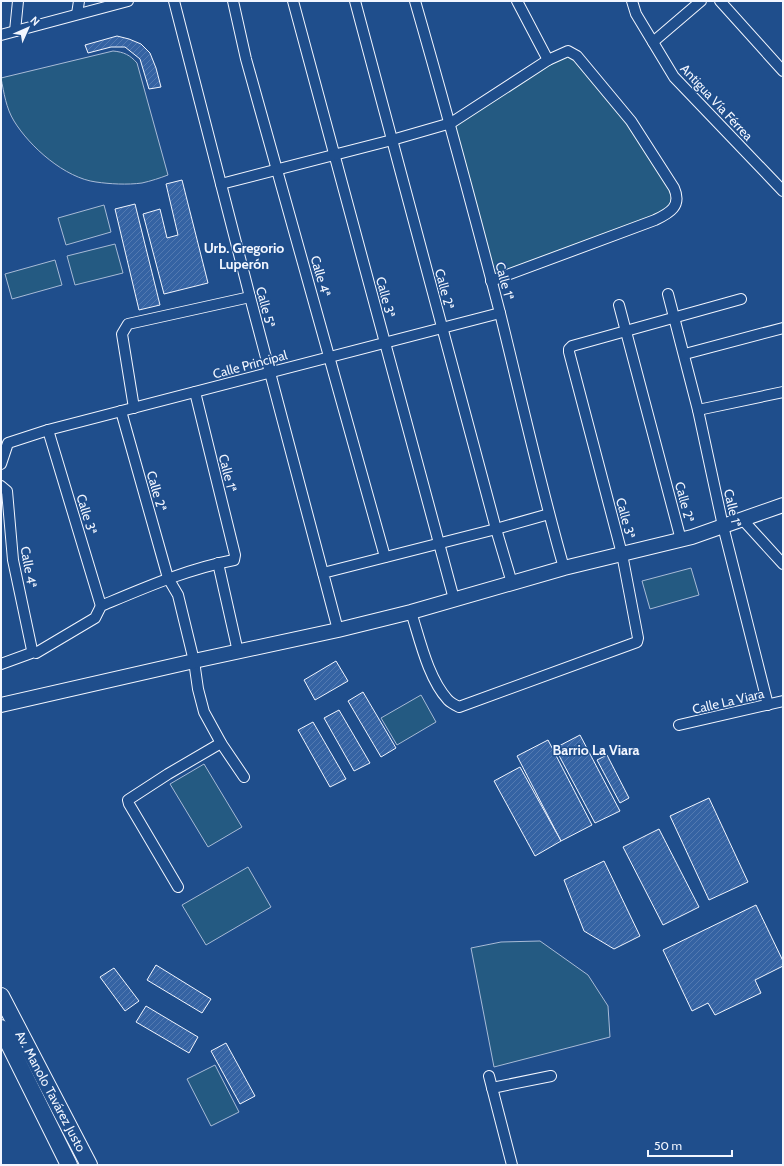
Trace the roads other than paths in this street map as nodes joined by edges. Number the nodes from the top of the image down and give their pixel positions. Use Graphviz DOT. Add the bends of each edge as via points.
graph roads {
  1 [pos="18,1"];
  2 [pos="79,1"];
  3 [pos="128,1"];
  4 [pos="174,1"];
  5 [pos="233,1"];
  6 [pos="293,1"];
  7 [pos="355,1"];
  8 [pos="415,1"];
  9 [pos="517,1"];
  10 [pos="632,1"];
  11 [pos="701,1"];
  12 [pos="720,1"];
  13 [pos="77,14"];
  14 [pos="15,31"];
  15 [pos="1,35"];
  16 [pos="653,42"];
  17 [pos="548,60"];
  18 [pos="783,71"];
  19 [pos="451,123"];
  20 [pos="392,140"];
  21 [pos="334,155"];
  22 [pos="277,169"];
  23 [pos="221,184"];
  24 [pos="783,191"];
  25 [pos="491,281"];
  26 [pos="668,294"];
  27 [pos="250,297"];
  28 [pos="741,299"];
  29 [pos="619,305"];
  30 [pos="500,313"];
  31 [pos="675,317"];
  32 [pos="442,328"];
  33 [pos="783,328"];
  34 [pos="627,331"];
  35 [pos="385,342"];
  36 [pos="684,354"];
  37 [pos="330,357"];
  38 [pos="271,372"];
  39 [pos="195,392"];
  40 [pos="783,392"];
  41 [pos="134,408"];
  42 [pos="698,410"];
  43 [pos="121,411"];
  44 [pos="48,430"];
  45 [pos="1,464"];
  46 [pos="1,486"];
  47 [pos="783,505"];
  48 [pos="549,514"];
  49 [pos="742,520"];
  50 [pos="723,526"];
  51 [pos="496,529"];
  52 [pos="681,540"];
  53 [pos="438,543"];
  54 [pos="622,554"];
  55 [pos="385,557"];
  56 [pos="218,563"];
  57 [pos="783,564"];
  58 [pos="564,568"];
  59 [pos="323,573"];
  60 [pos="168,578"];
  61 [pos="512,583"];
  62 [pos="454,599"];
  63 [pos="100,606"];
  64 [pos="411,612"];
  65 [pos="338,630"];
  66 [pos="34,652"];
  67 [pos="238,652"];
  68 [pos="194,661"];
  69 [pos="1,664"];
  70 [pos="783,701"];
  71 [pos="1,705"];
  72 [pos="768,705"];
  73 [pos="679,725"];
  74 [pos="221,743"];
  75 [pos="244,777"];
  76 [pos="178,887"];
  77 [pos="1,996"];
  78 [pos="1,1028"];
  79 [pos="489,1076"];
  80 [pos="551,1076"];
  81 [pos="492,1088"];
  82 [pos="70,1165"];
  83 [pos="89,1165"];
  84 [pos="512,1165"];
  1 -- 14 [label="street"];
  2 -- 13 [label="street"];
  3 -- 13 [label="street"];
  4 -- 23 [label="street, Calle 5ª"];
  5 -- 22 [label="street, Calle 4ª" via="246,59"];
  6 -- 21 [label="street, Calle 3ª"];
  7 -- 20 [label="street, Calle 2ª"];
  8 -- 19 [label="street, Calle 1ª"];
  9 -- 17 [label="street"];
  10 -- 16 [label="street, Antigua Vía Férrea" via="636,14"];
  11 -- 16 [label="street"];
  12 -- 18 [label="street"];
  13 -- 14 [label="street"];
  14 -- 15 [label="street"];
  16 -- 24 [label="street, Antigua Vía Férrea" via="674,77"];
  17 -- 19 [label="street"];
  17 -- 25 [label="street" via="568,51 577,56 632,121 674,188 676,202 671,211 655,220"];
  19 -- 20 [label="street"];
  19 -- 25 [label="street, Calle 1ª"];
  20 -- 21 [label="street"];
  20 -- 32 [label="street, Calle 2ª"];
  21 -- 22 [label="street"];
  21 -- 35 [label="street, Calle 3ª"];
  22 -- 23 [label="street"];
  22 -- 37 [label="street, Calle 4ª"];
  23 -- 27 [label="street, Calle 5ª"];
  25 -- 30 [label="street, Calle 1ª"];
  26 -- 31 [label="street, Calle 1ª"];
  27 -- 38 [label="street, Calle 5ª"];
  27 -- 41 [label="street" via="128,324 122,334"];
  28 -- 31 [label="street"];
  29 -- 34 [label="street, Calle 2ª"];
  30 -- 32 [label="street, Calle Principal"];
  30 -- 48 [label="street, Calle 1ª"];
  31 -- 34 [label="street"];
  31 -- 36 [label="street, Calle 1ª"];
  32 -- 35 [label="street, Calle Principal"];
  32 -- 51 [label="street, Calle 2ª"];
  33 -- 36 [label="street"];
  34 -- 52 [label="street, Calle 2ª"];
  34 -- 54 [label="street, Calle 3ª" via="569,349"];
  35 -- 37 [label="street, Calle Principal"];
  35 -- 53 [label="street, Calle 3ª"];
  36 -- 42 [label="street, Calle 1ª"];
  37 -- 38 [label="street, Calle Principal"];
  37 -- 55 [label="street, Calle 4ª"];
  38 -- 39 [label="street, Calle Principal"];
  38 -- 59 [label="street, Calle 5ª"];
  39 -- 41 [label="street, Calle Principal"];
  39 -- 56 [label="street, Calle 1ª" via="235,555 234,560"];
  40 -- 42 [label="street"];
  41 -- 43 [label="street, Calle Principal"];
  42 -- 50 [label="street, Calle 1ª"];
  43 -- 44 [label="street, Calle Principal"];
  43 -- 60 [label="street, Calle 2ª"];
  44 -- 45 [label="street, Calle Principal" via="8,443"];
  44 -- 63 [label="street, Calle 3ª"];
  46 -- 66 [label="street, Calle 4ª" via="7,491 13,560"];
  47 -- 49 [label="street"];
  48 -- 51 [label="street"];
  48 -- 58 [label="street, Calle 1ª"];
  49 -- 50 [label="street"];
  49 -- 57 [label="street"];
  50 -- 52 [label="street"];
  50 -- 72 [label="street, Calle 1ª"];
  51 -- 53 [label="street"];
  51 -- 61 [label="street, Calle 2ª"];
  52 -- 54 [label="street"];
  53 -- 55 [label="street"];
  53 -- 62 [label="street, Calle 3ª"];
  54 -- 58 [label="street"];
  54 -- 64 [label="street, Calle 3ª" via="637,642 459,707 449,702 439,688"];
  55 -- 59 [label="street"];
  56 -- 60 [label="street"];
  56 -- 67 [label="street"];
  58 -- 61 [label="street"];
  59 -- 65 [label="street, Calle 5ª"];
  60 -- 63 [label="street"];
  60 -- 68 [label="street, Calle 2ª" via="178,595"];
  61 -- 62 [label="street"];
  62 -- 64 [label="street"];
  63 -- 66 [label="street" via="95,618"];
  64 -- 65 [label="street"];
  65 -- 67 [label="street"];
  66 -- 69 [label="street"];
  67 -- 68 [label="street"];
  68 -- 71 [label="street"];
  68 -- 74 [label="street, Calle 2ª" via="204,712"];
  70 -- 72 [label="street, Calle La Viara"];
  72 -- 73 [label="street, Calle La Viara"];
  74 -- 75 [label="street, Calle 2ª"];
  74 -- 76 [label="street" via="128,800"];
  77 -- 83 [label="main road, Av. Manolo Tavárez Justo"];
  78 -- 82 [label="main road, Av. Manolo Tavárez Justo"];
  79 -- 81 [label="street"];
  80 -- 81 [label="street"];
  81 -- 84 [label="street"];
}
